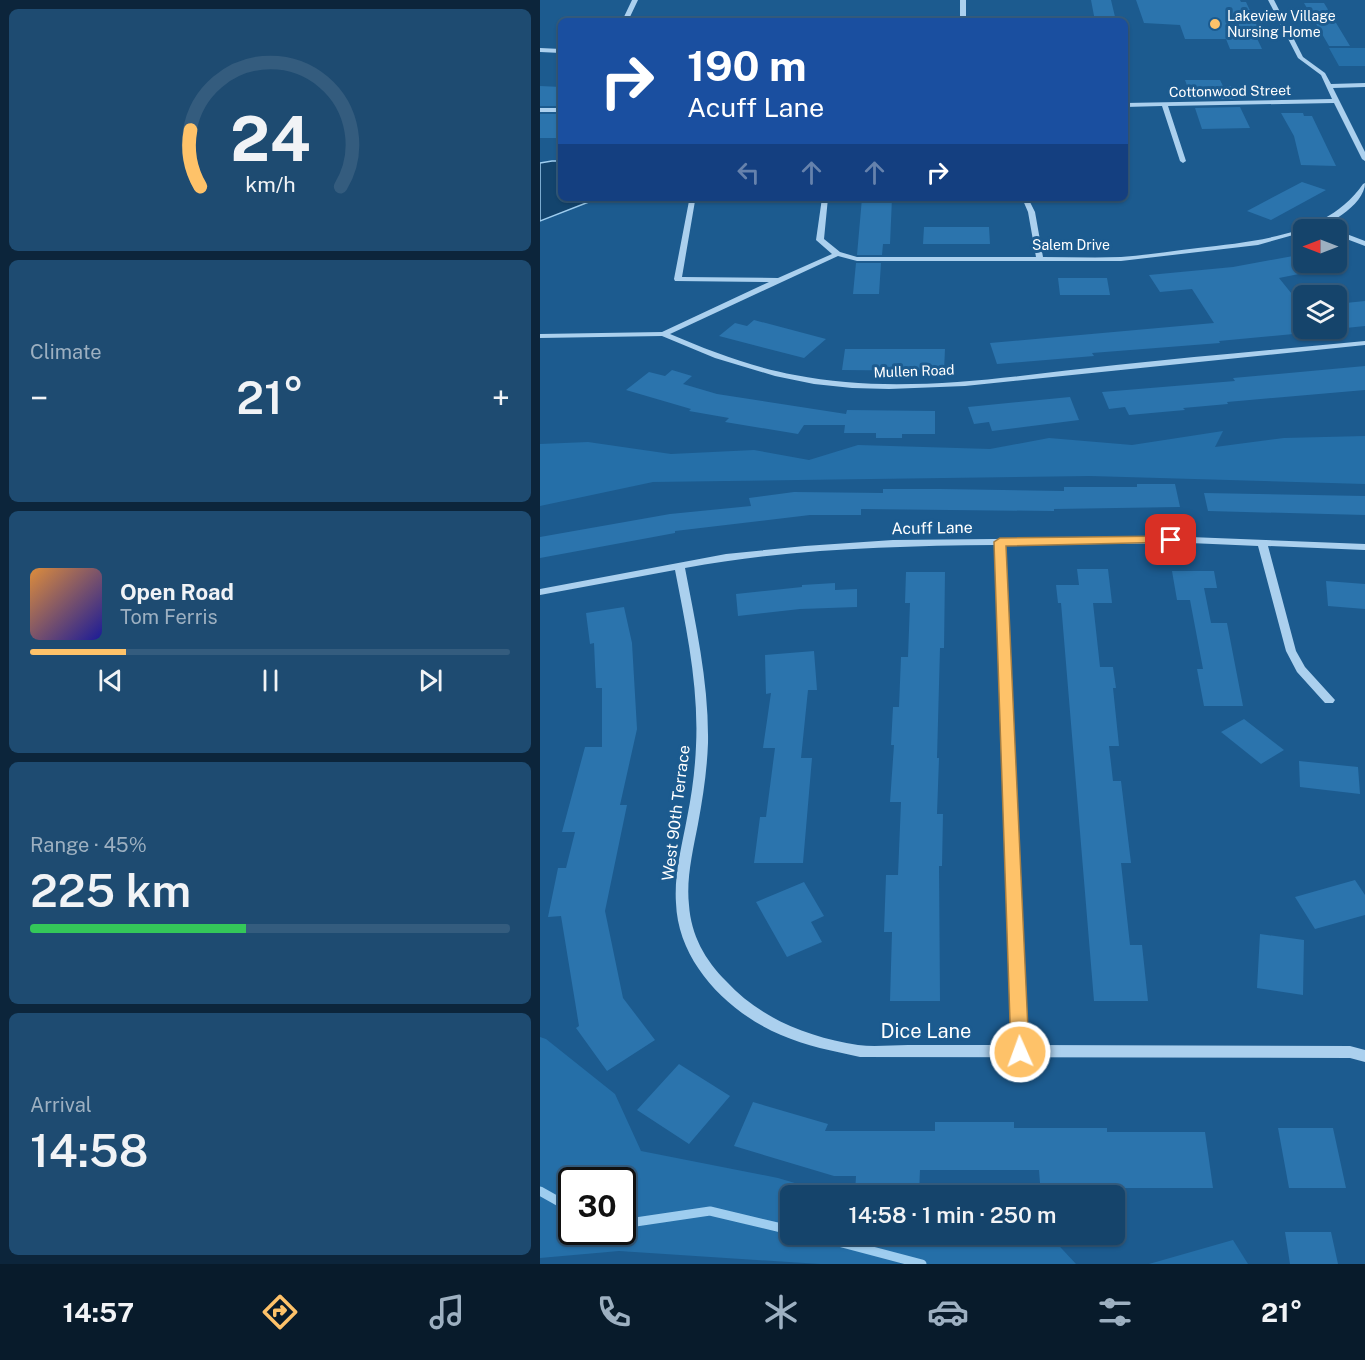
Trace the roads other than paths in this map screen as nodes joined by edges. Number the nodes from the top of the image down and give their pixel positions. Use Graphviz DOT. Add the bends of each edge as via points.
graph roads {
  1 [pos="635,0"];
  2 [pos="963,0"];
  3 [pos="1271,0"];
  4 [pos="626,18"];
  5 [pos="963,18"];
  6 [pos="540,50"];
  7 [pos="558,51"];
  8 [pos="1365,85"];
  9 [pos="1329,86"];
  10 [pos="1336,101"];
  11 [pos="1128,105"];
  12 [pos="1164,105"];
  13 [pos="540,110"];
  14 [pos="558,110"];
  15 [pos="1365,159"];
  16 [pos="1183,161"];
  17 [pos="1365,185"];
  18 [pos="692,201"];
  19 [pos="825,201"];
  20 [pos="1026,201"];
  21 [pos="1328,219"];
  22 [pos="1293,233"];
  23 [pos="1347,237"];
  24 [pos="1365,244"];
  25 [pos="837,254"];
  26 [pos="1040,259"];
  27 [pos="780,280"];
  28 [pos="663,334"];
  29 [pos="540,336"];
  30 [pos="1365,343"];
  31 [pos="1000,542"];
  32 [pos="1262,542"];
  33 [pos="1365,548"];
  34 [pos="679,565"];
  35 [pos="540,592"];
  36 [pos="1329,700"];
  37 [pos="699,955"];
  38 [pos="1020,1052"];
  39 [pos="1365,1056"];
  1 -- 4 [label="street"];
  2 -- 5 [label="street"];
  3 -- 9 [label="street" via="1301,58 1323,74"];
  6 -- 7 [label="street"];
  8 -- 9 [label="street"];
  9 -- 10 [label="street"];
  10 -- 12 [label="street, Cottonwood Street"];
  10 -- 15 [label="street"];
  11 -- 12 [label="street, Cottonwood Street"];
  12 -- 16 [label="street"];
  13 -- 14 [label="street"];
  17 -- 21 [label="street, Salem Drive" via="1342,212"];
  18 -- 27 [label="street" via="678,279"];
  19 -- 25 [label="street" via="820,240"];
  20 -- 26 [label="street"];
  22 -- 26 [label="street, Salem Drive" via="1257,243 1121,259"];
  23 -- 24 [label="street"];
  25 -- 26 [label="street, Salem Drive" via="876,260"];
  25 -- 27 [label="street"];
  27 -- 28 [label="street"];
  28 -- 29 [label="street"];
  28 -- 30 [label="street, Mullen Road" via="715,357 764,371 814,381 879,387 1000,380"];
  31 -- 32 [label="street, Acuff Lane"];
  31 -- 34 [label="street, Acuff Lane" via="805,549"];
  31 -- 38 [label="street"];
  32 -- 33 [label="street, Acuff Lane"];
  32 -- 36 [label="street" via="1291,651 1301,669"];
  34 -- 35 [label="street, Acuff Lane"];
  34 -- 37 [label="street, West 90th Terrace" via="702,696 701,768 682,905"];
  37 -- 38 [label="street, Dice Lane" via="718,983 740,1004 777,1027 814,1041 860,1051"];
  38 -- 39 [label="street, Dice Lane" via="1350,1052"];
}
